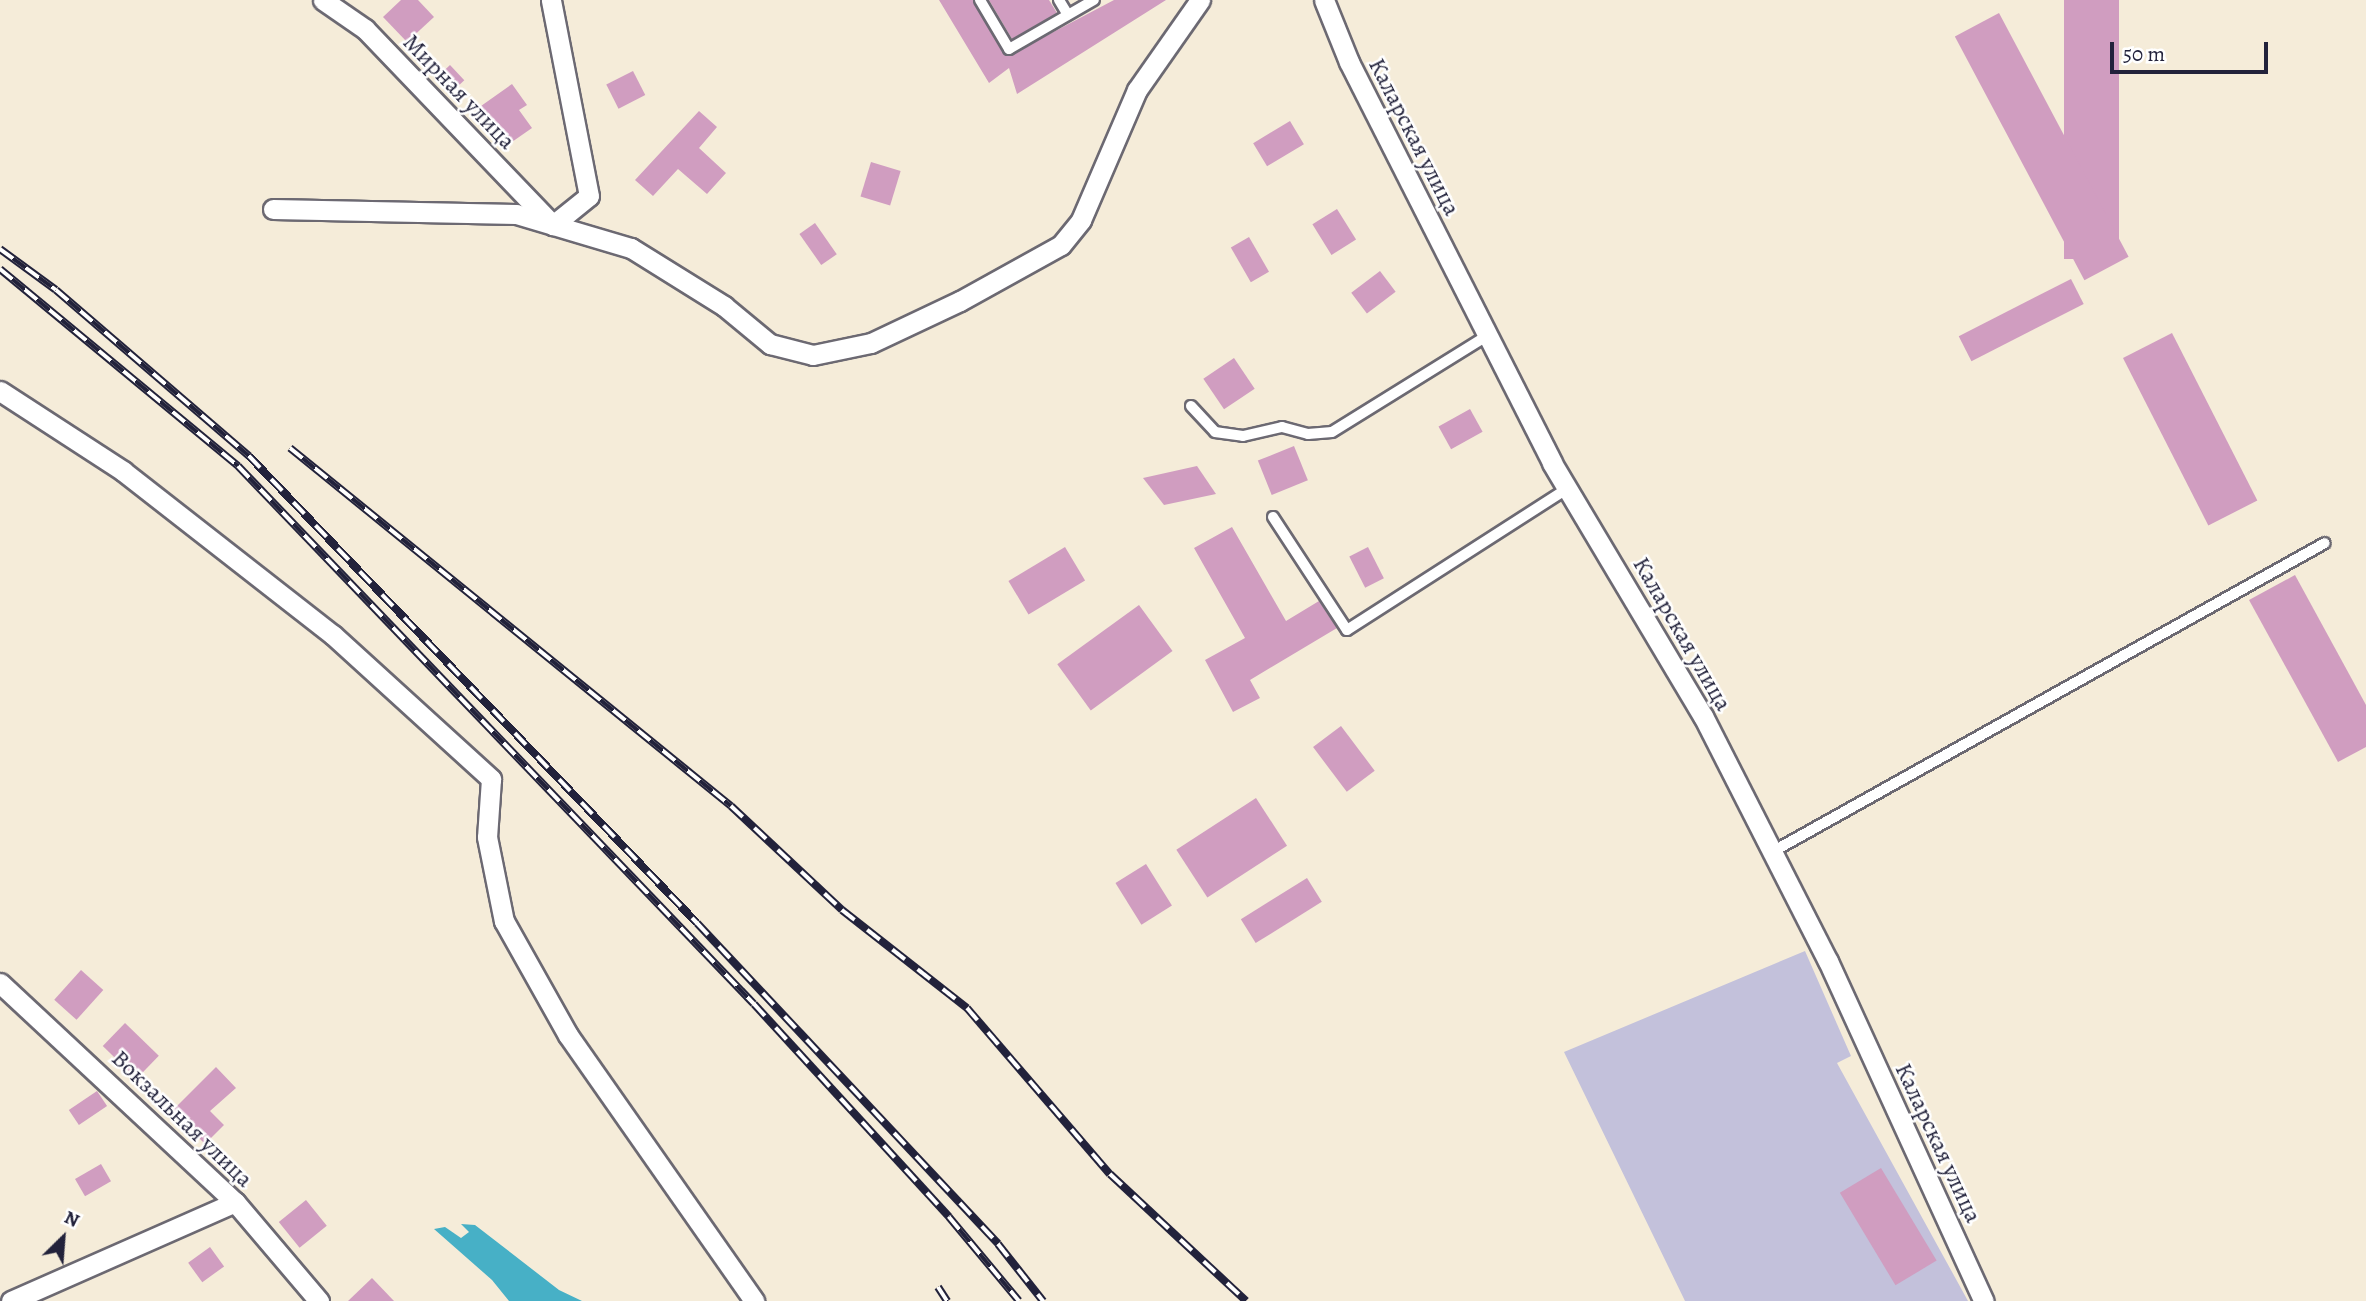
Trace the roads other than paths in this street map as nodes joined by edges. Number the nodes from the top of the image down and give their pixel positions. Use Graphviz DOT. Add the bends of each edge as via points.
graph roads {
  1 [pos="323,0"];
  2 [pos="551,0"];
  3 [pos="980,0"];
  4 [pos="1059,0"];
  5 [pos="1094,0"];
  6 [pos="1199,0"];
  7 [pos="1324,0"];
  8 [pos="1068,15"];
  9 [pos="273,209"];
  10 [pos="553,225"];
  11 [pos="1488,336"];
  12 [pos="0,391"];
  13 [pos="1191,406"];
  14 [pos="1567,489"];
  15 [pos="1273,517"];
  16 [pos="2325,543"];
  17 [pos="1772,852"];
  18 [pos="0,983"];
  19 [pos="235,1202"];
  20 [pos="11,1301"];
  21 [pos="319,1301"];
  22 [pos="754,1301"];
  23 [pos="1984,1301"];
  1 -- 10 [label="street, Мирная улица" via="365,29"];
  2 -- 10 [label="street" via="589,196"];
  3 -- 8 [label="lane" via="1009,50"];
  4 -- 8 [label="lane"];
  5 -- 8 [label="lane"];
  6 -- 10 [label="street" via="1137,90 1082,220 1061,245 870,343 813,355 770,344 724,306 631,247"];
  7 -- 11 [label="street, Каларская улица" via="1349,62"];
  9 -- 10 [label="street" via="516,214"];
  11 -- 13 [label="lane" via="1332,432 1308,434 1282,427 1243,436 1215,432"];
  11 -- 14 [label="street, Каларская улица"];
  12 -- 22 [label="street" via="123,471 333,635 491,779 487,837 504,921 568,1035"];
  14 -- 15 [label="lane" via="1348,629"];
  14 -- 17 [label="street, Каларская улица" via="1703,716"];
  16 -- 17 [label="lane"];
  17 -- 23 [label="street, Каларская улица" via="1828,961"];
  18 -- 19 [label="street, Вокзальная улица"];
  19 -- 20 [label="street"];
  19 -- 21 [label="street, Вокзальная улица"];
}
